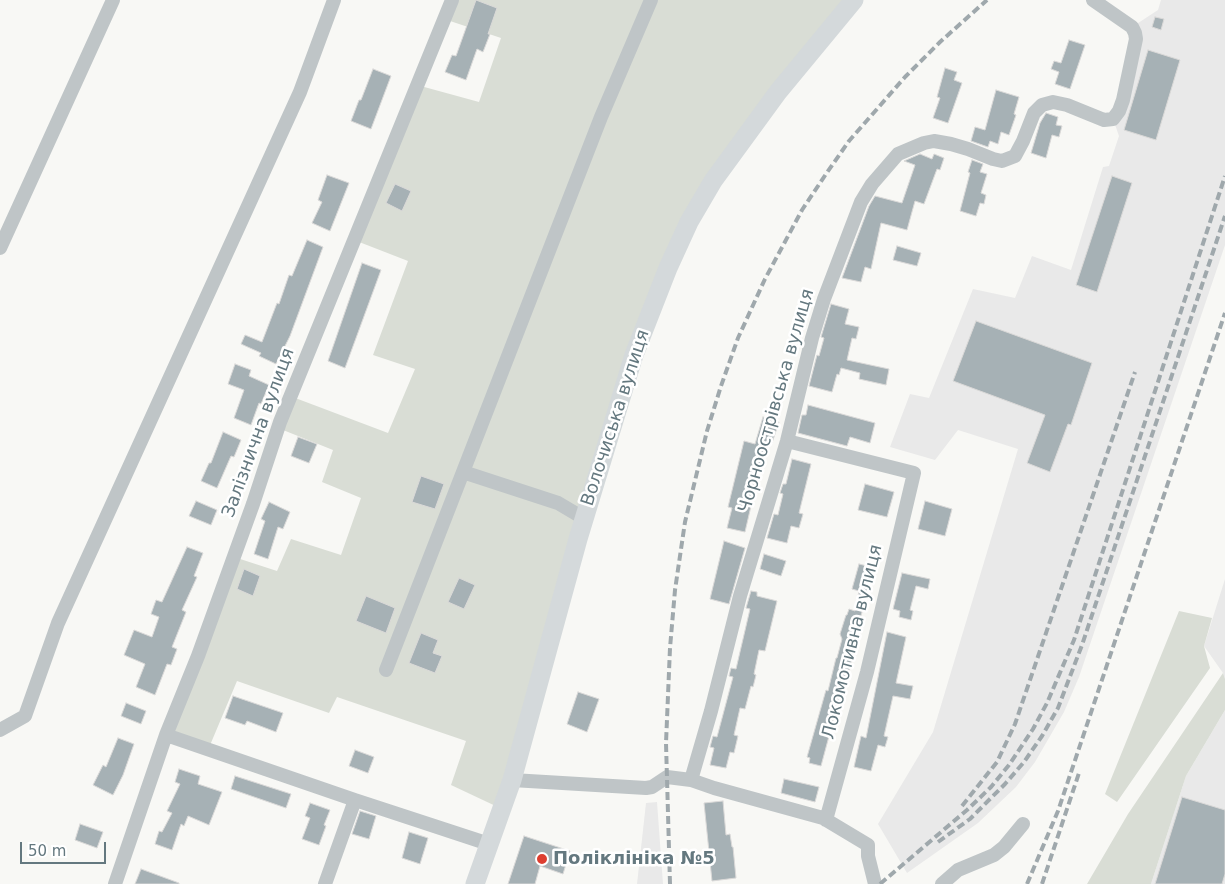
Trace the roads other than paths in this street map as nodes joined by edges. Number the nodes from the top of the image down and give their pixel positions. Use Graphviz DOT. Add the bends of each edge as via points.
graph roads {
  1 [pos="113,0"];
  2 [pos="334,0"];
  3 [pos="452,0"];
  4 [pos="651,0"];
  5 [pos="854,0"];
  6 [pos="1093,0"];
  7 [pos="0,248"];
  8 [pos="787,441"];
  9 [pos="463,472"];
  10 [pos="584,519"];
  11 [pos="386,670"];
  12 [pos="0,730"];
  13 [pos="166,735"];
  14 [pos="512,780"];
  15 [pos="691,780"];
  16 [pos="355,800"];
  17 [pos="826,820"];
  18 [pos="1024,824"];
  19 [pos="489,844"];
  20 [pos="115,884"];
  21 [pos="325,884"];
  22 [pos="475,884"];
  23 [pos="875,884"];
  24 [pos="942,884"];
  1 -- 7 [label="street"];
  2 -- 12 [label="street" via="293,109 58,623 25,716"];
  3 -- 13 [label="street, Залізнична вулиця" via="280,422 198,656"];
  4 -- 9 [label="street" via="601,118"];
  5 -- 10 [label="main road, Волочиська вулиця" via="762,113 713,181 689,222 634,354"];
  6 -- 8 [label="street, Чорноострівська вулиця" via="1132,27 1136,39 1119,111 1113,119 1104,120 1068,105 1053,102 1042,105 1034,113 1015,156 1002,161 934,141 898,154 860,202 812,338"];
  8 -- 15 [label="street, Чорноострівська вулиця" via="740,596"];
  8 -- 17 [label="street, Локомотивна вулиця" via="914,473 867,672"];
  9 -- 10 [label="street" via="558,503"];
  9 -- 11 [label="street"];
  10 -- 14 [label="main road, Волочиська вулиця"];
  13 -- 16 [label="street"];
  13 -- 20 [label="street, Залізнична вулиця"];
  14 -- 15 [label="street" via="646,788 667,777"];
  14 -- 19 [label="main road, Волочиська вулиця"];
  15 -- 17 [label="street"];
  16 -- 19 [label="street"];
  16 -- 21 [label="street"];
  17 -- 23 [label="street" via="868,845"];
  18 -- 24 [label="street" via="994,855 958,870"];
  19 -- 22 [label="main road, Волочиська вулиця"];
}
